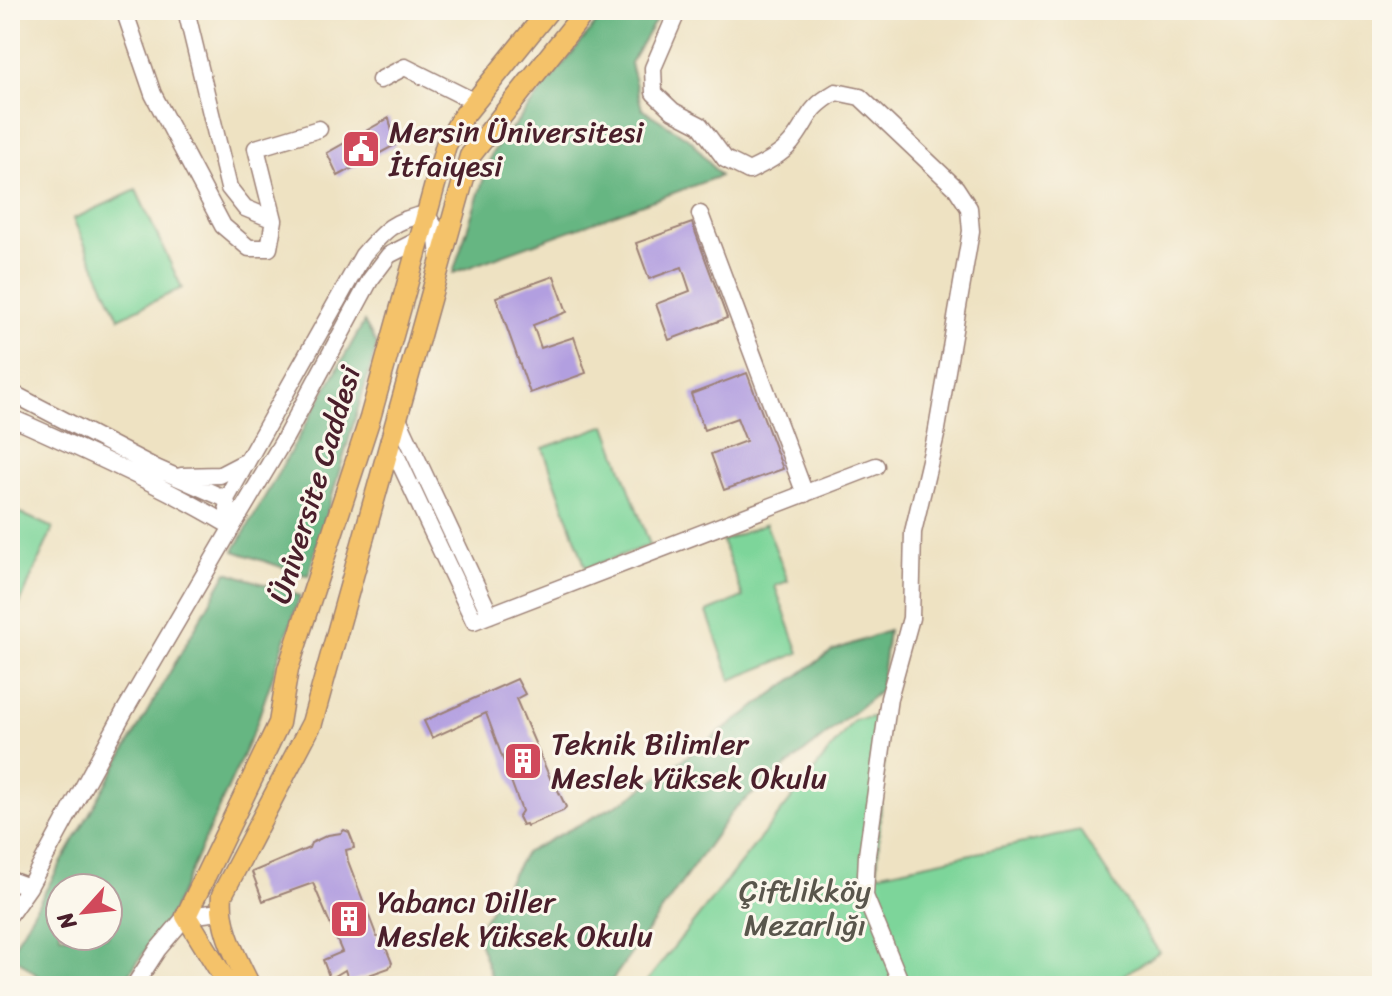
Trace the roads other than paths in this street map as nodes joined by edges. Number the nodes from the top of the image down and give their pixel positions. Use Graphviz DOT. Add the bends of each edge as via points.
graph roads {
  1 [pos="124,10"];
  2 [pos="186,10"];
  3 [pos="549,10"];
  4 [pos="586,10"];
  5 [pos="678,10"];
  6 [pos="380,80"];
  7 [pos="475,102"];
  8 [pos="319,129"];
  9 [pos="455,208"];
  10 [pos="700,214"];
  11 [pos="274,220"];
  12 [pos="431,221"];
  13 [pos="418,239"];
  14 [pos="440,264"];
  15 [pos="10,392"];
  16 [pos="397,416"];
  17 [pos="10,417"];
  18 [pos="389,440"];
  19 [pos="248,460"];
  20 [pos="876,466"];
  21 [pos="174,476"];
  22 [pos="805,494"];
  23 [pos="226,499"];
  24 [pos="232,527"];
  25 [pos="490,615"];
  26 [pos="10,880"];
  27 [pos="29,887"];
  28 [pos="221,912"];
  29 [pos="10,914"];
  30 [pos="186,916"];
  31 [pos="134,986"];
  32 [pos="229,986"];
  33 [pos="250,986"];
  34 [pos="899,986"];
  1 -- 11 [label="street" via="153,94 223,226 249,248 269,248"];
  2 -- 11 [label="street" via="229,188 245,208"];
  3 -- 7 [label="main road, Üniversite Caddesi"];
  4 -- 9 [label="main road" via="470,156"];
  5 -- 34 [label="street" via="653,68 654,93 700,125 725,159 749,171 772,159 790,145 816,104 836,92 860,97 956,188 969,208 971,231 936,435 913,532 911,618 889,698 867,855 865,896"];
  6 -- 7 [label="street" via="405,67"];
  7 -- 12 [label="main road, Üniversite Caddesi" via="446,145"];
  8 -- 11 [label="street" via="256,148"];
  9 -- 12 [label="street"];
  9 -- 14 [label="main road"];
  10 -- 22 [label="street"];
  12 -- 13 [label="main road, Üniversite Caddesi"];
  12 -- 14 [label="street"];
  12 -- 19 [label="street" via="407,217 386,228 363,255"];
  13 -- 24 [label="street" via="389,255 370,280"];
  13 -- 30 [label="main road, Üniversite Caddesi" via="370,418 288,669 279,723"];
  14 -- 16 [label="main road"];
  15 -- 21 [label="street"];
  16 -- 18 [label="main road"];
  16 -- 25 [label="street"];
  17 -- 24 [label="street"];
  18 -- 25 [label="street" via="474,621"];
  18 -- 28 [label="main road" via="312,723 222,895"];
  19 -- 21 [label="street" via="220,475"];
  19 -- 23 [label="street"];
  20 -- 22 [label="street"];
  21 -- 23 [label="street"];
  22 -- 25 [label="street"];
  23 -- 24 [label="street"];
  24 -- 27 [label="street"];
  26 -- 27 [label="street"];
  27 -- 29 [label="street"];
  28 -- 30 [label="street"];
  28 -- 33 [label="main road"];
  30 -- 31 [label="street"];
  30 -- 32 [label="main road"];
}
